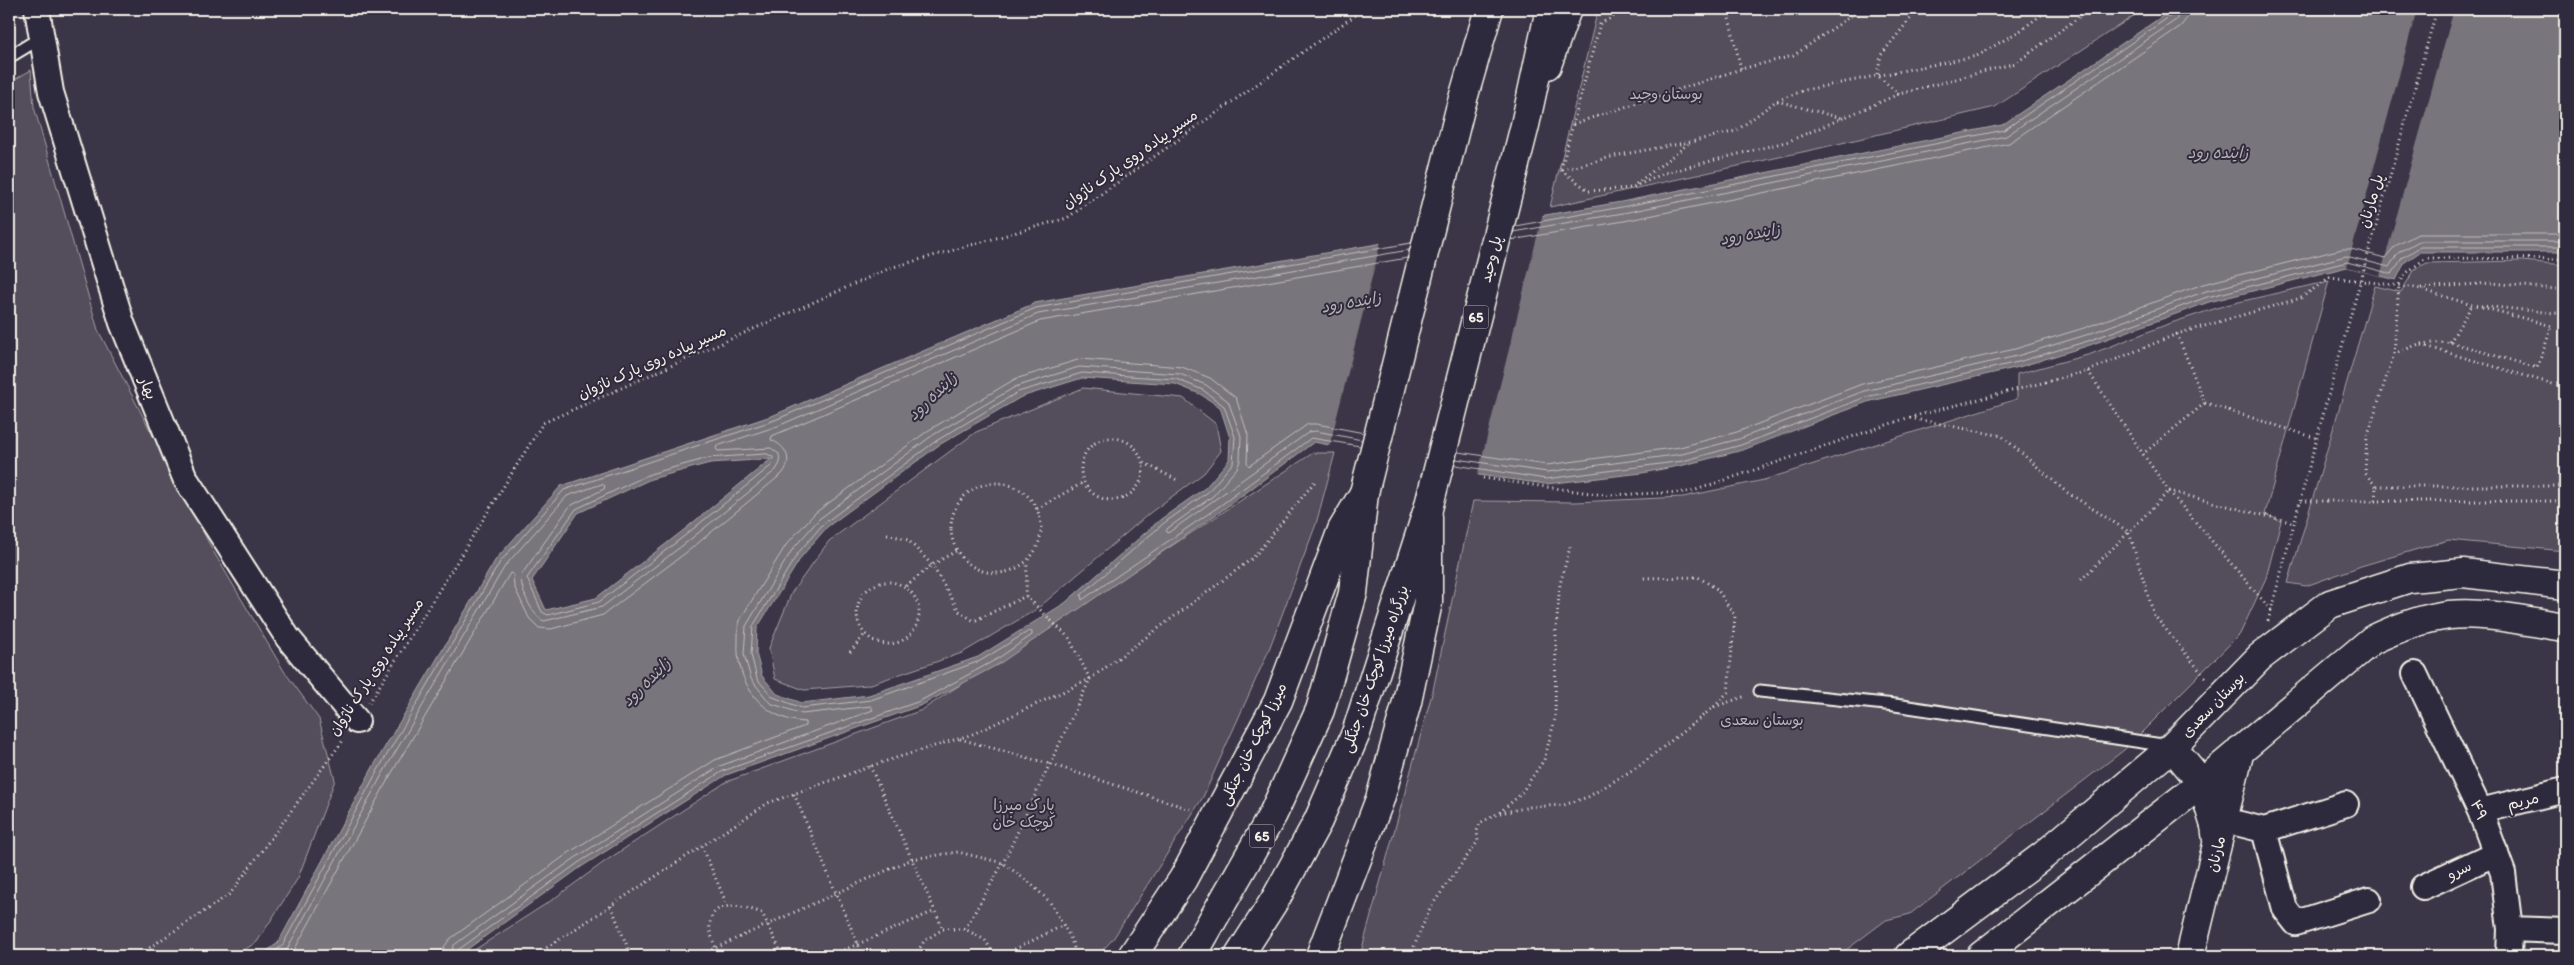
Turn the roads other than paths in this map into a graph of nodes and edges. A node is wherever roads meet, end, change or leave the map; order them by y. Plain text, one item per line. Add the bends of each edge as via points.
1 (37, 9) edge
2 (1477, 9) edge
3 (1489, 9) edge
4 (1550, 9) edge
5 (1567, 9) edge
6 (42, 37) junction
7 (9, 57) edge
8 (1460, 109) junction
9 (1524, 125) junction
10 (1364, 493) junction
11 (1428, 509) junction
12 (2565, 584) edge
13 (2565, 627) edge
14 (2415, 674) dead end
15 (1760, 691) road end
16 (357, 721) road end
17 (2172, 747) junction
18 (2240, 750) junction
19 (2202, 782) junction
20 (2565, 790) edge
21 (2346, 804) dead end
22 (2480, 811) junction
23 (2224, 820) junction
24 (2264, 830) junction
25 (2218, 849) junction
26 (2496, 853) junction
27 (2423, 887) dead end
28 (2369, 900) dead end
29 (2510, 929) junction
30 (2565, 931) edge
31 (1132, 956) edge
32 (1192, 956) edge
33 (1239, 956) edge
34 (1319, 956) edge
35 (1909, 956) edge
36 (1981, 956) edge
37 (2190, 956) edge
38 (2509, 956) edge

1 - 6 street, بهار
2 - 8 main road
3 - 8 main road, 65
4 - 9 main road, 65
5 - 9 main road
6 - 7 lane
6 - 16 street, بهار via 51,92 122,323 185,478 288,638
8 - 10 main road, 65
9 - 11 main road, پل وحید / 65
10 - 31 main road, میرزا کوچک خان جنگلی via 1342,530 1278,701 1183,879
10 - 32 main road, 65 via 1353,593 1320,710 1273,814
11 - 33 main road, بزرگراه میرزا کوچک خان جنگلی / 65 via 1356,733 1318,821 1276,898
11 - 34 main road via 1428,602 1407,702 1380,799
12 - 17 main road, بوستان سعدی via 2463,573 2410,578 2330,604 2260,657
13 - 18 main road via 2476,615 2449,615 2392,631 2372,640
14 - 22 street, ۴۹
15 - 17 lane via 1895,705
17 - 19 main road
17 - 35 main road, بوستان سعدی via 2044,855
18 - 19 main road
18 - 23 main road, مارنان
19 - 25 main road
19 - 36 main road
20 - 22 street, مریم
21 - 24 street
22 - 26 street, ۴۹
23 - 24 street
23 - 25 main road, مارنان
24 - 28 street via 2285,909 2296,923
25 - 37 main road, مارنان
26 - 27 street, سرو
26 - 29 street, ۴۹ via 2503,873
29 - 30 street
29 - 38 street, ۴۹

